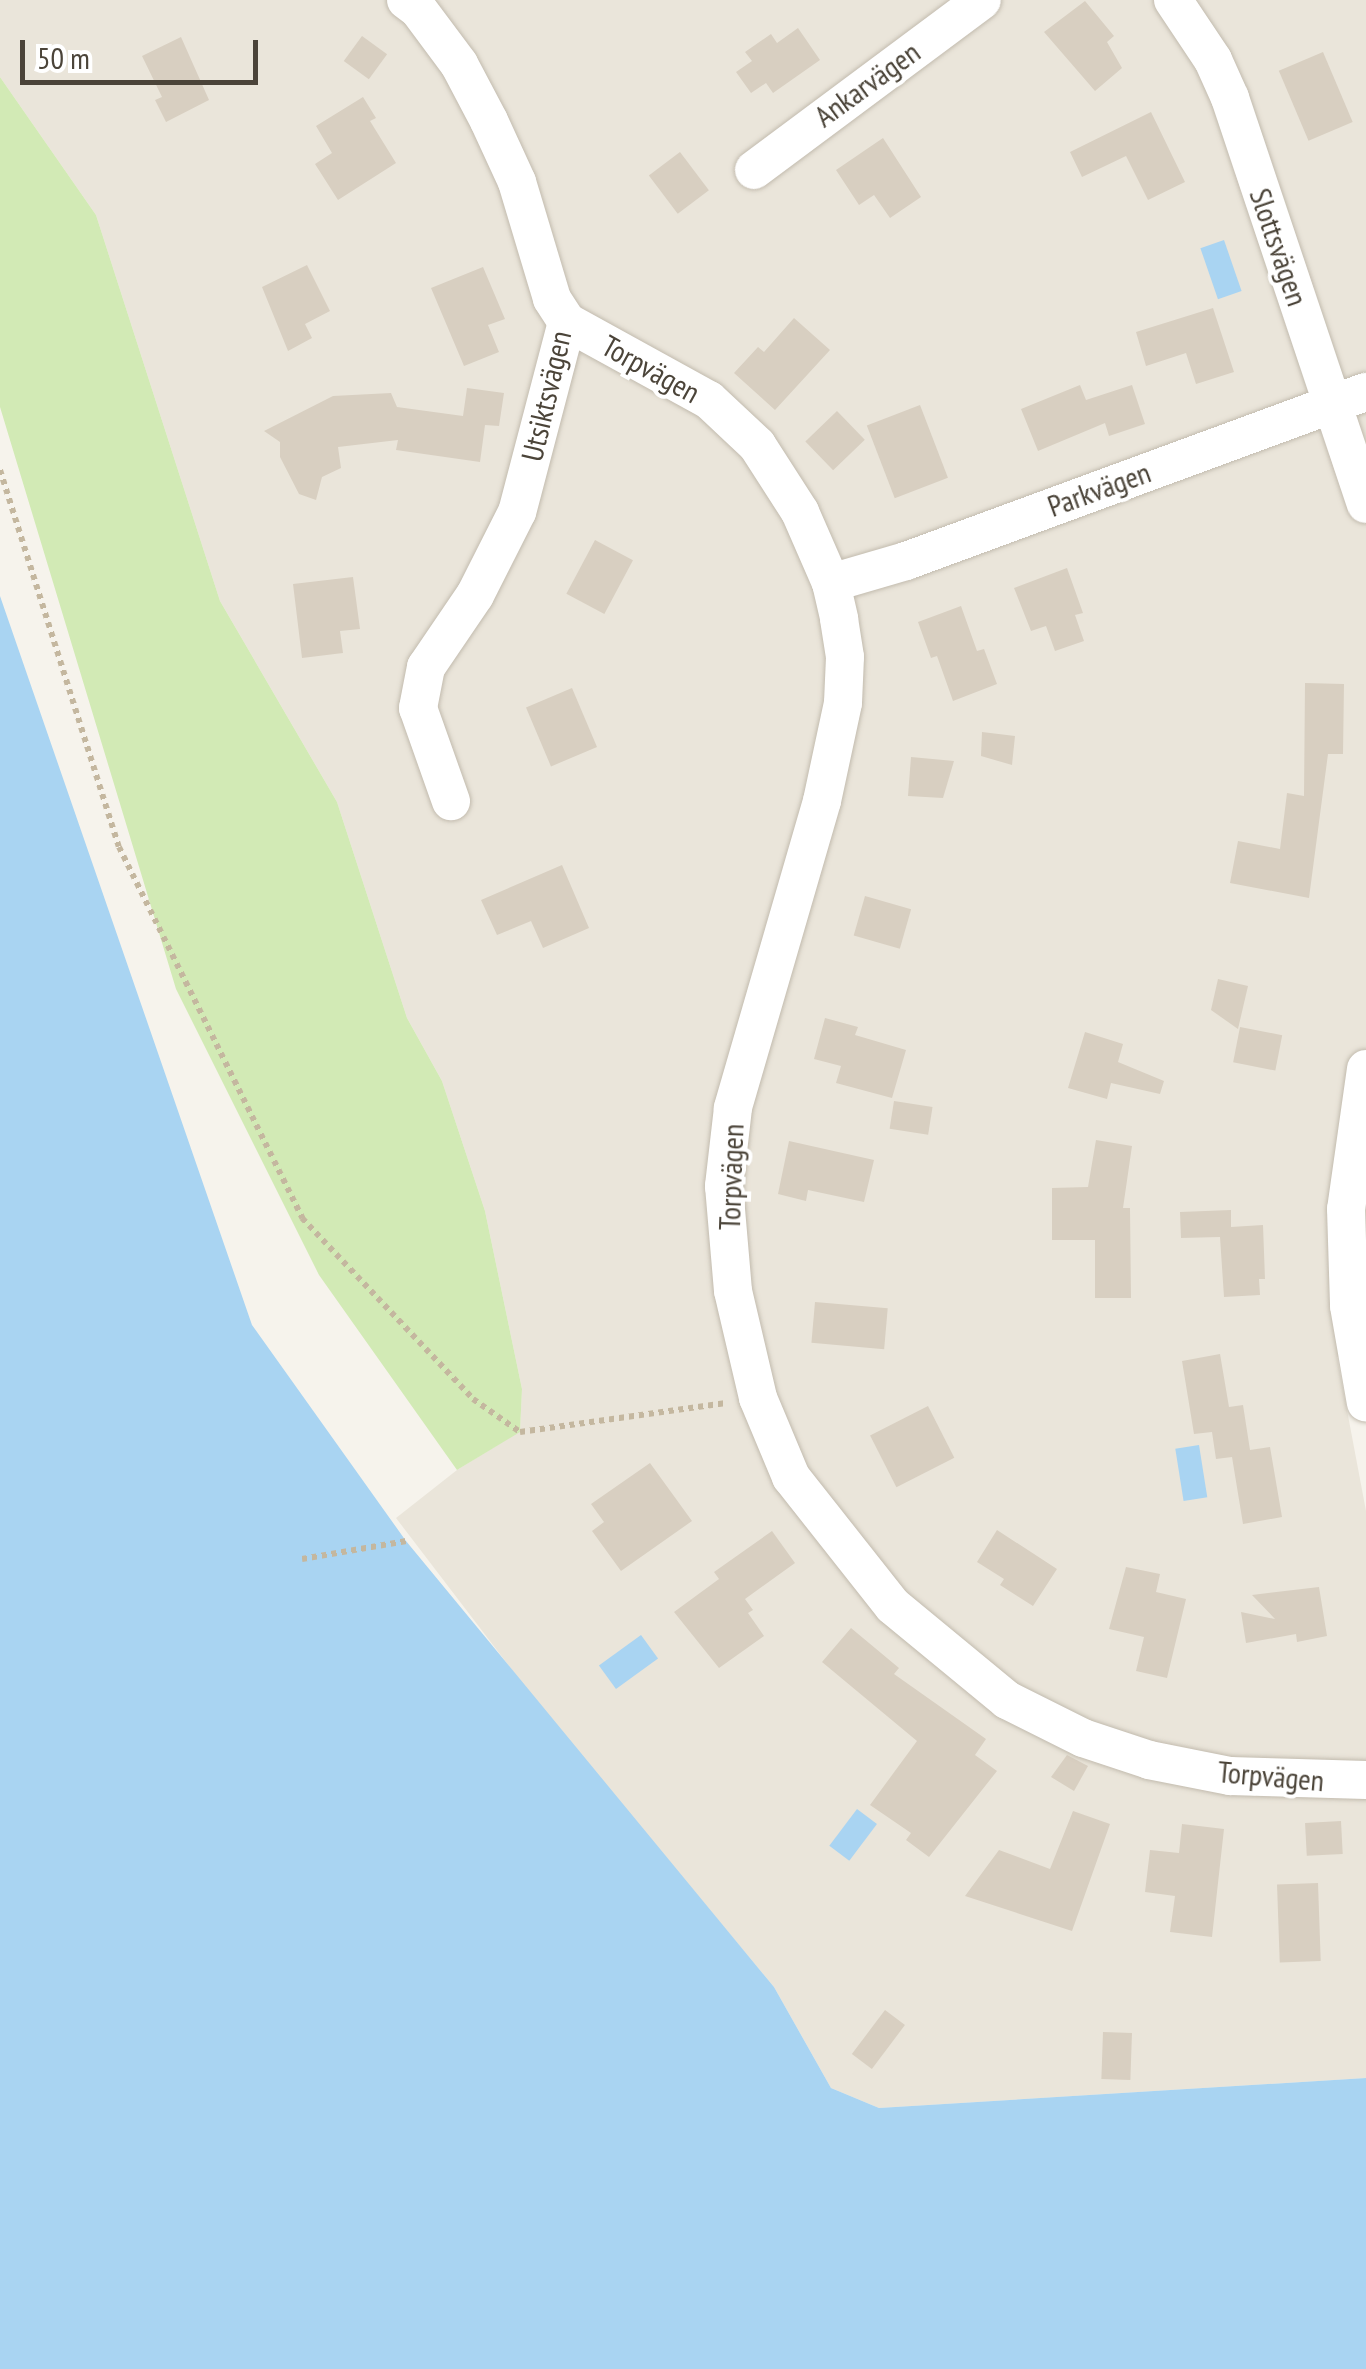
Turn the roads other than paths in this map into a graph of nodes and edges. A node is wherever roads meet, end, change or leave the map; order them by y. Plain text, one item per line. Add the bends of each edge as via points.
1 (406, 0) edge
2 (982, 0) edge
3 (1172, 0) edge
4 (754, 170) dead end
5 (567, 322) junction
6 (1350, 398) edge
7 (1366, 504) edge
8 (831, 582) junction
9 (451, 801) dead end
10 (1366, 1069) edge
11 (1366, 1403) edge
12 (1366, 1780) edge

1 - 5 street, Utsiktsvägen via 459,64 489,122 517,182 552,299
2 - 4 street, Ankarvägen
3 - 6 street, Slottsvägen via 1230,98
5 - 8 street, Torpvägen via 709,400 757,445 800,512
5 - 9 street, Utsiktsvägen via 518,512 475,595 426,667 418,708
6 - 7 street, Slottsvägen
6 - 8 street, Parkvägen via 906,561
8 - 12 street, Torpvägen via 845,657 843,703 822,801 734,1108 724,1186 733,1291 758,1398 791,1477 893,1606 1007,1700 1083,1738 1149,1760 1230,1776
10 - 11 street via 1346,1209 1350,1306

